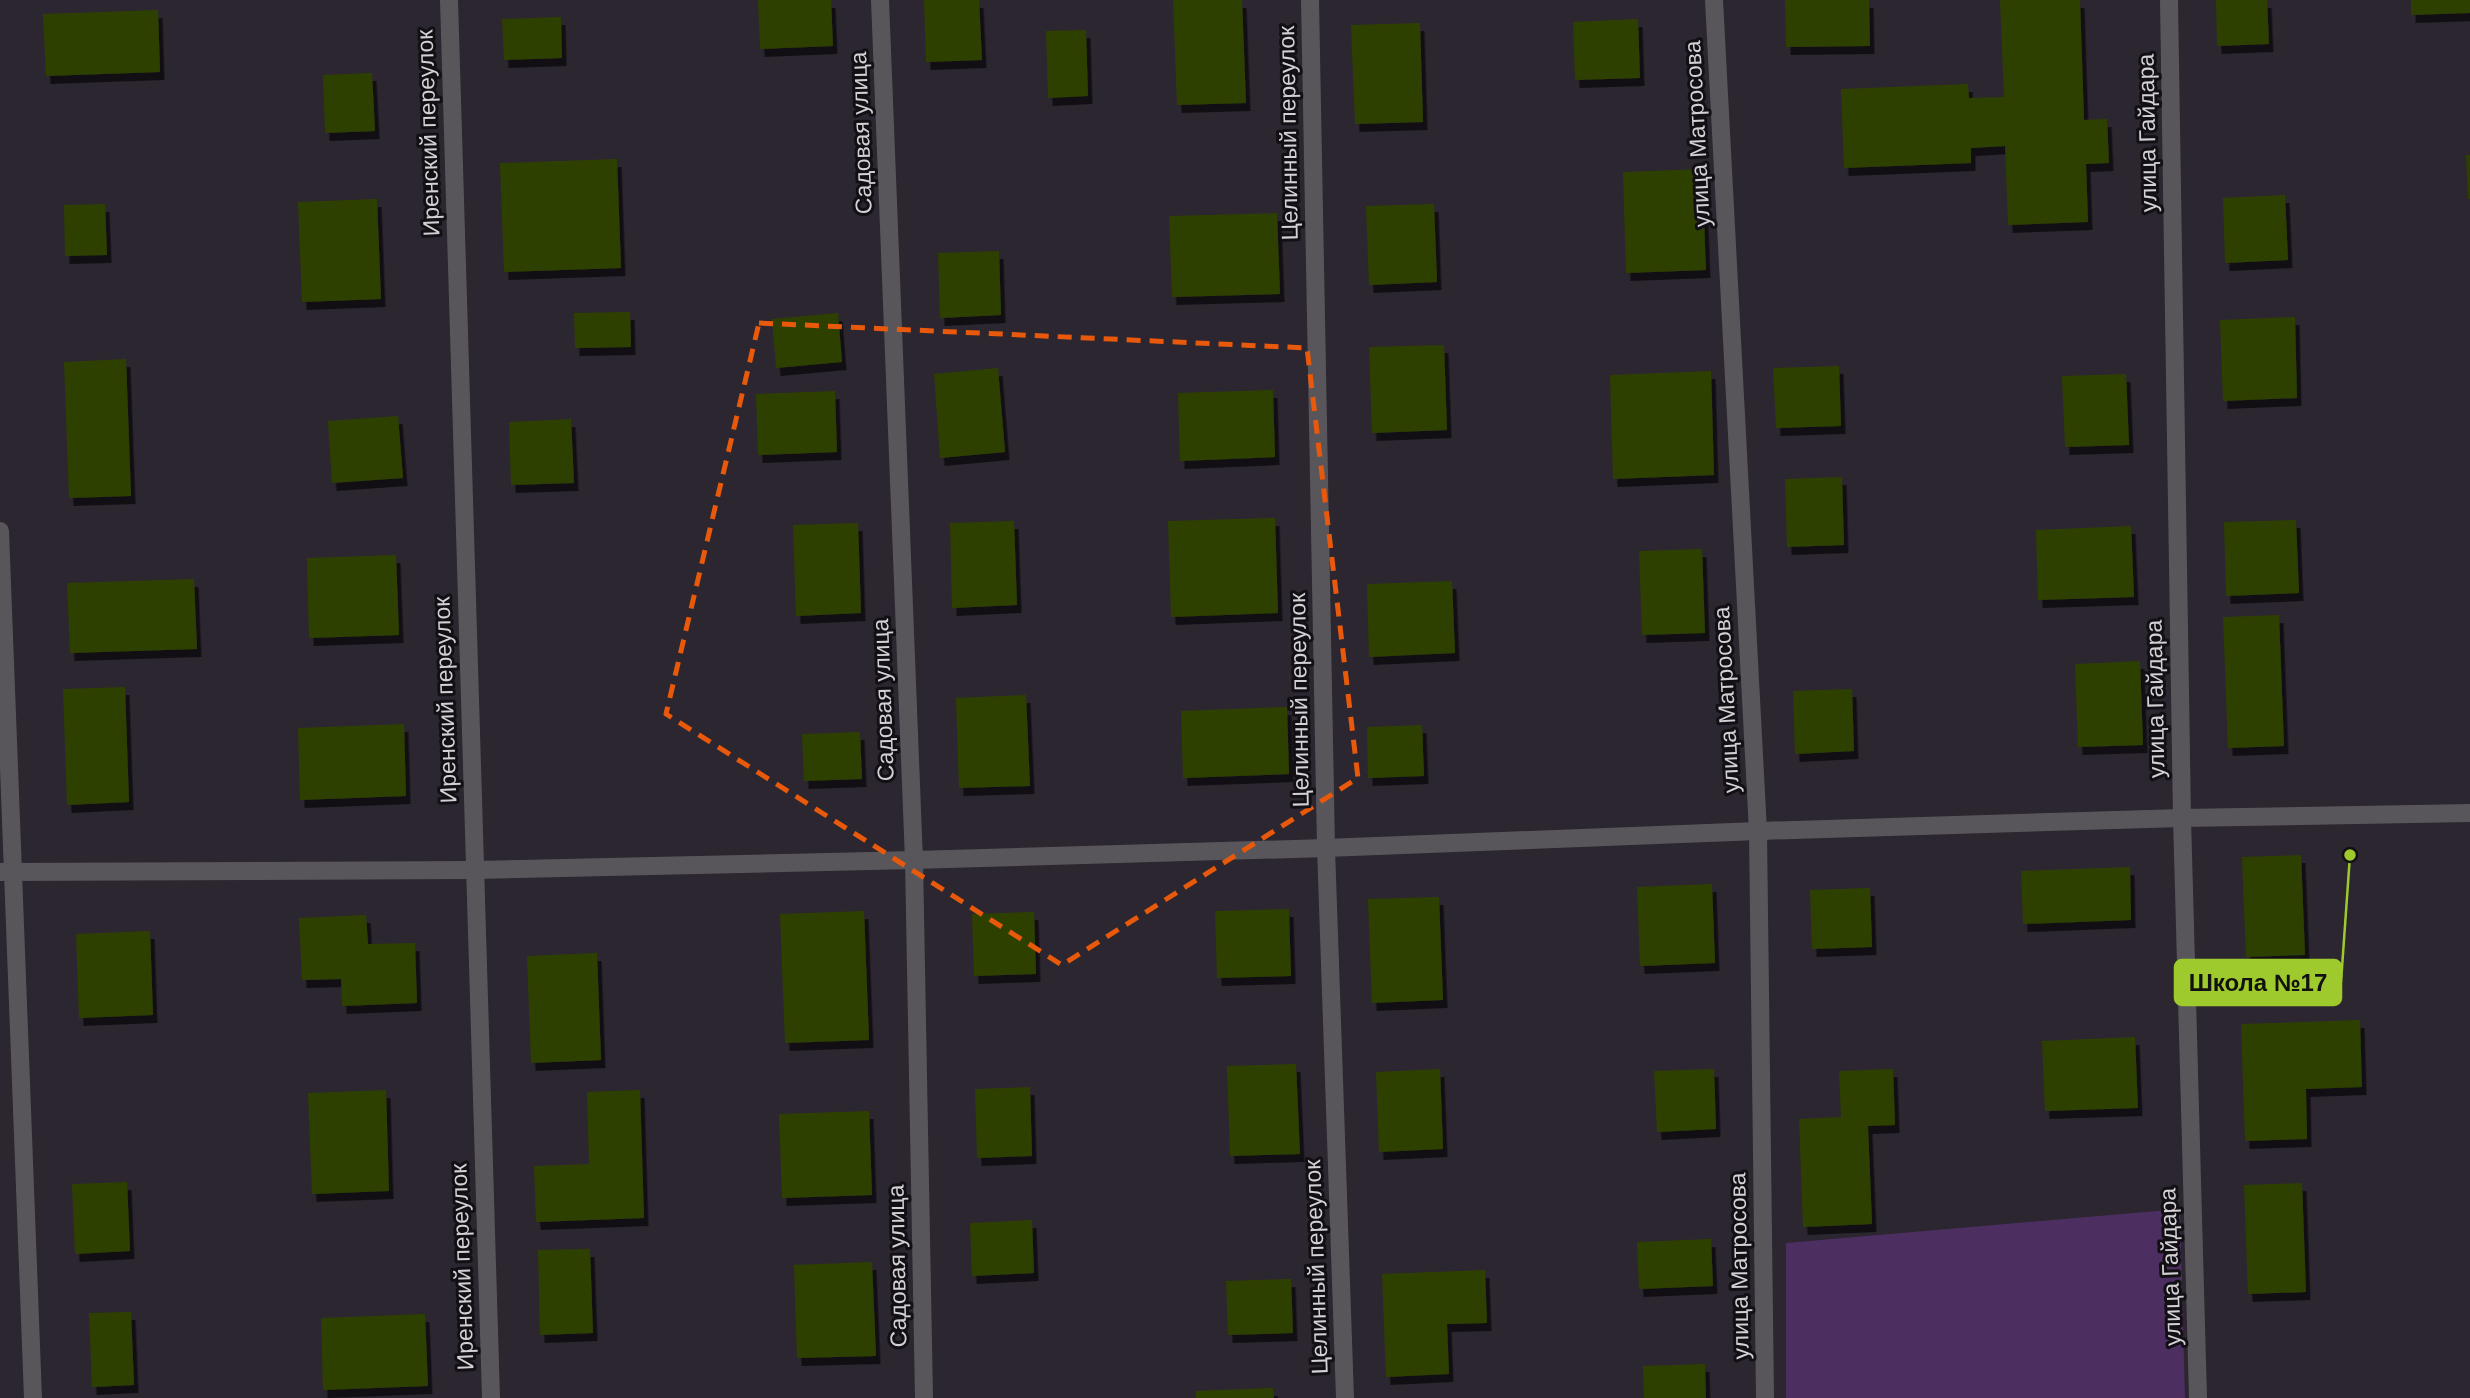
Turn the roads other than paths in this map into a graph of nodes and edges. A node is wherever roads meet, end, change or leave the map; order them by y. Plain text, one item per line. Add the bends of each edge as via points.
1 (449, 0) edge
2 (880, 0) edge
3 (1310, 0) edge
4 (1714, 0) edge
5 (2169, 0) edge
6 (0, 531) edge
7 (2470, 813) edge
8 (2182, 818) junction
9 (1758, 831) junction
10 (1326, 848) junction
11 (914, 860) junction
12 (474, 870) junction
13 (7, 872) edge
14 (33, 1398) edge
15 (491, 1398) edge
16 (924, 1398) edge
17 (1345, 1398) edge
18 (1765, 1398) edge
19 (2198, 1398) edge

1 - 12 street, Иренский переулок
2 - 11 street, Садовая улица
3 - 10 street, Целинный переулок
4 - 9 street, улица Матросова
5 - 8 street, улица Гайдара
6 - 13 street
7 - 8 street
8 - 9 street
8 - 19 street, улица Гайдара
9 - 10 street
9 - 18 street, улица Матросова
10 - 11 street
10 - 17 street, Целинный переулок
11 - 12 street
11 - 16 street, Садовая улица
12 - 13 street
12 - 15 street, Иренский переулок
13 - 14 street

